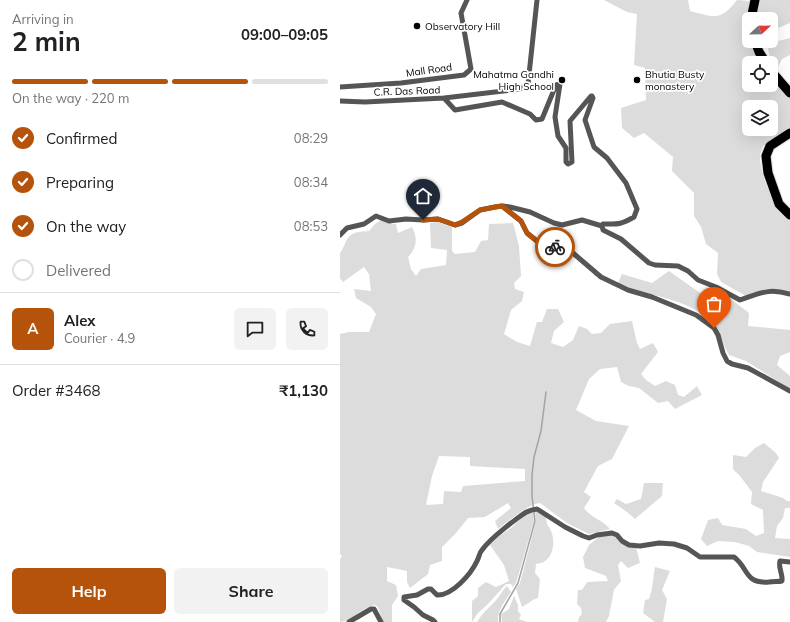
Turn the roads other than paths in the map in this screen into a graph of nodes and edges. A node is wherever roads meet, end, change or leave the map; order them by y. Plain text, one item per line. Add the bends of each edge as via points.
1 (467, 0) edge
2 (537, 0) edge
3 (755, 0) edge
4 (752, 12) edge
5 (778, 79) edge
6 (340, 87) edge
7 (790, 92) edge
8 (444, 98) junction
9 (340, 101) edge
10 (790, 133) edge
11 (502, 206) junction
12 (790, 214) edge
13 (602, 226) junction
14 (340, 235) edge
15 (790, 294) edge
16 (790, 391) edge
17 (790, 562) edge
18 (350, 622) edge
19 (381, 622) edge
20 (435, 622) edge

1 - 6 street, Mall Road via 461,13 471,69 464,75
2 - 8 street via 528,84 520,89
3 - 4 highway
5 - 7 highway
8 - 9 street, C.R. Das Road
8 - 13 street, C.R. Das Road via 455,110 502,102 530,114 536,120 542,119 556,85 560,84 555,117 558,136 566,148 568,164 572,162 570,121 592,96 585,120 594,146 626,183 637,209 634,217 622,224
10 - 12 highway via 770,146 766,156 768,173 779,204
11 - 13 street via 530,212 562,225 582,220
11 - 14 street via 480,210 455,225 438,219 389,221 376,216 364,224 347,228
11 - 16 street via 521,221 527,233 543,246 573,253 600,277 696,315 714,328 727,361 748,368
13 - 15 street via 603,230 621,240 649,263 678,266 698,280 722,289 740,300 776,290
17 - 20 street via 780,561 782,581 757,582 751,579 734,557 700,557 687,548 674,544 629,545 612,533 589,538 565,527 537,509 529,510 497,533 481,551 478,561 464,580 447,593 437,595 428,589 417,595 404,597 406,603
18 - 19 street via 374,609

